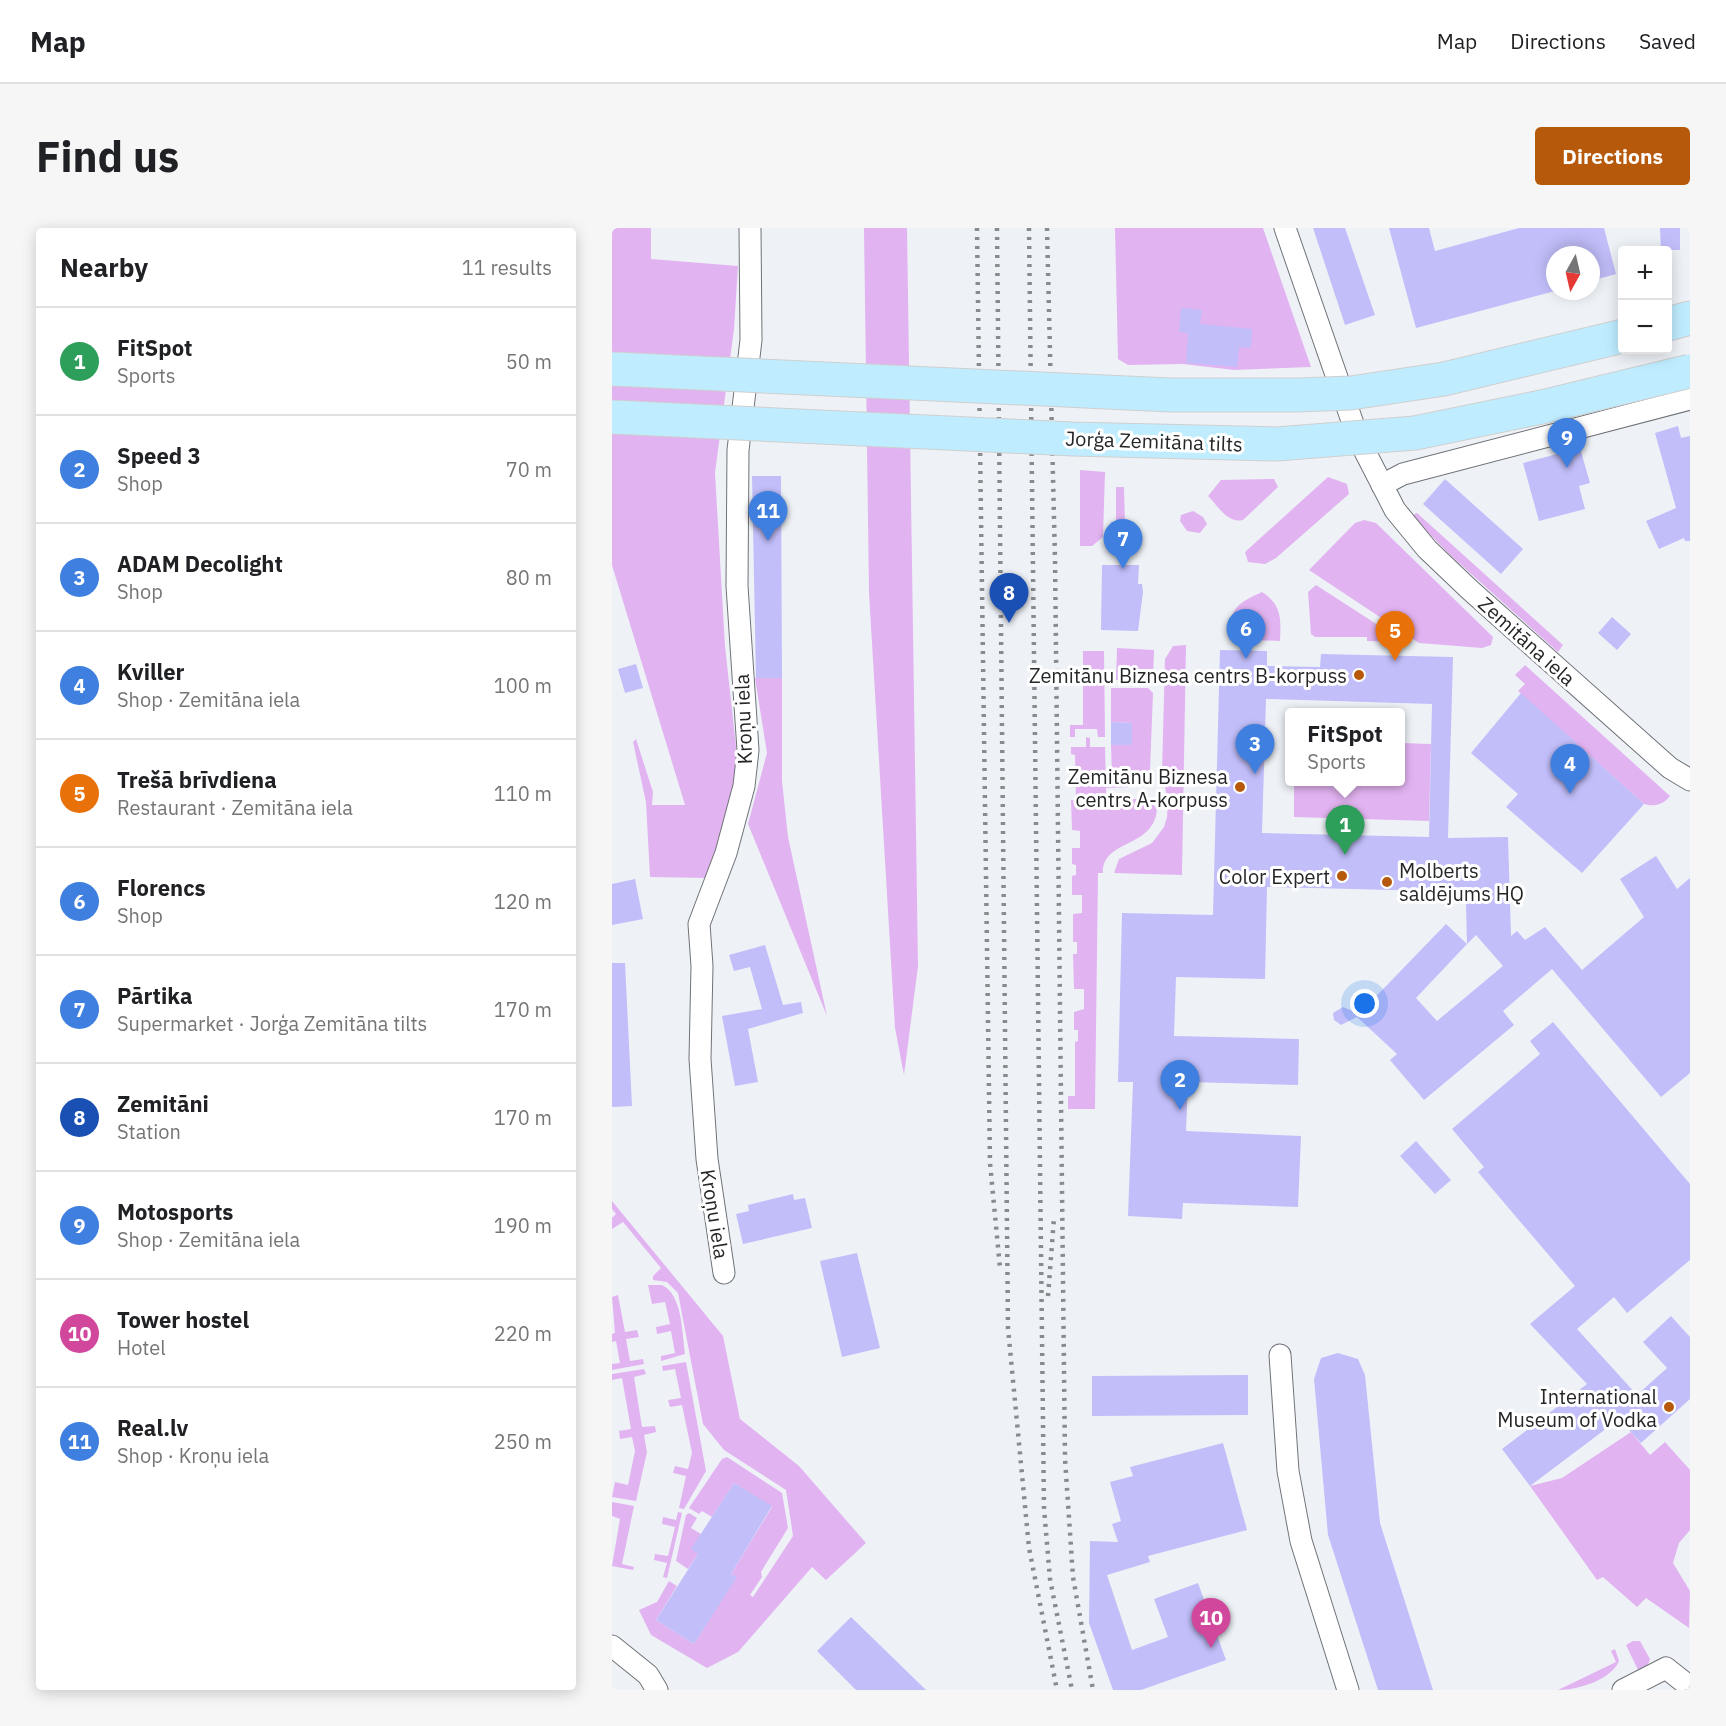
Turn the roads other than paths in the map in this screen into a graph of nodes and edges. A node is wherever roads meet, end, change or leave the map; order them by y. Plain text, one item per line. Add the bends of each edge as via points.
1 (750, 228) edge
2 (1285, 228) edge
3 (1690, 318) edge
4 (1672, 323) edge
5 (1618, 337) edge
6 (612, 369) edge
7 (1690, 371) edge
8 (1690, 399) edge
9 (612, 417) edge
10 (1382, 484) junction
11 (1690, 780) edge
12 (724, 1273) dead end
13 (1280, 1355) dead end
14 (612, 1646) edge
15 (1690, 1687) edge
16 (1633, 1688) edge
17 (657, 1690) edge
18 (1348, 1690) edge

1 - 12 street, Kroņu iela via 751,340 738,450 737,586 748,750 744,786 726,853 699,924 700,1059 707,1159
2 - 10 street, Zemitāna iela via 1358,438
3 - 4 main road
5 - 6 main road, bridge via 1444,379 1351,393 1298,395 1170,395
7 - 9 main road, Jorģa Zemitāna tilts, bridge via 1415,433 1277,444 1073,439
8 - 10 street via 1412,472
10 - 11 street, Zemitāna iela via 1408,528 1461,582 1670,768
13 - 18 street via 1288,1471 1301,1541
14 - 17 street via 648,1675
15 - 16 street via 1666,1668

